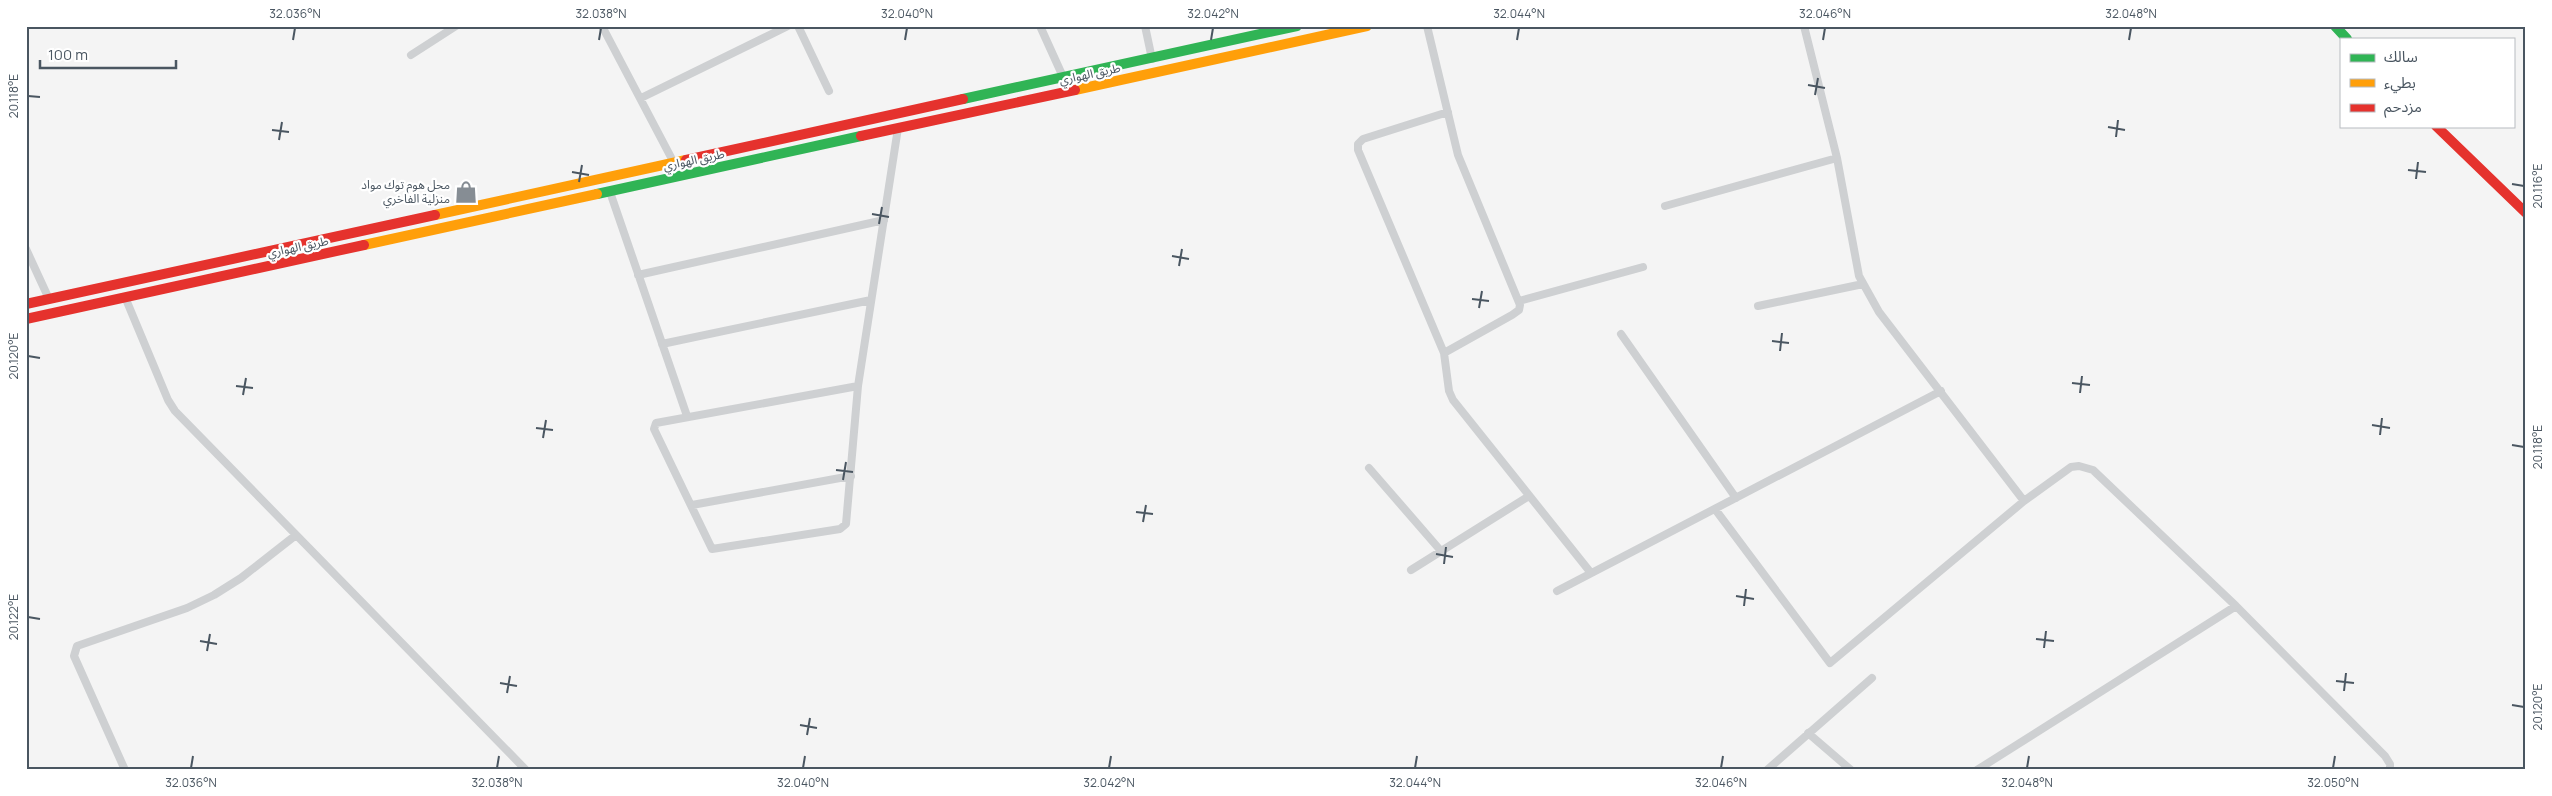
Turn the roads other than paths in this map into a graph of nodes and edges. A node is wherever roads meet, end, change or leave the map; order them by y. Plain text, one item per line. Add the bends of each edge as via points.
1 (456, 26) edge
2 (602, 26) edge
3 (788, 26) edge
4 (798, 26) edge
5 (1040, 26) edge
6 (1145, 26) edge
7 (1297, 26) edge
8 (1367, 26) edge
9 (1427, 26) edge
10 (1804, 26) edge
11 (2336, 26) edge
12 (2346, 38) edge
13 (411, 55) dead end
14 (1152, 59) junction
15 (1064, 78) junction
16 (829, 91) dead end
17 (642, 98) junction
18 (1448, 112) junction
19 (898, 128) junction
20 (2438, 128) edge
21 (1837, 158) junction
22 (674, 163) junction
23 (610, 192) junction
24 (474, 205) junction
25 (1665, 206) dead end
26 (2526, 213) edge
27 (478, 220) junction
28 (884, 220) junction
29 (26, 249) edge
30 (1642, 267) dead end
31 (638, 275) junction
32 (1863, 284) junction
33 (126, 297) junction
34 (50, 299) junction
35 (871, 300) junction
36 (1519, 301) junction
37 (26, 304) edge
38 (1758, 306) dead end
39 (26, 319) edge
40 (1621, 334) dead end
41 (662, 344) junction
42 (1444, 353) junction
43 (858, 386) junction
44 (1941, 392) junction
45 (687, 416) junction
46 (1369, 468) dead end
47 (851, 476) junction
48 (1529, 496) junction
49 (1736, 498) junction
50 (2024, 501) junction
51 (692, 505) junction
52 (1715, 509) junction
53 (296, 535) junction
54 (1441, 551) junction
55 (1411, 570) dead end
56 (1590, 573) junction
57 (1557, 591) dead end
58 (2236, 606) junction
59 (1872, 678) dead end
60 (1808, 733) junction
61 (125, 770) edge
62 (526, 770) edge
63 (1767, 770) edge
64 (1851, 770) edge
65 (1977, 770) edge
66 (2390, 770) edge

1 - 13 street
2 - 17 street
3 - 17 street
4 - 16 street
5 - 15 street
6 - 14 street
7 - 14 main road, طريق الهواري
8 - 19 main road, طريق الهواري
9 - 18 street
10 - 21 street
11 - 12 main road
14 - 15 main road, طريق الهواري
15 - 22 main road, طريق الهواري
17 - 22 street
18 - 36 street via 1458,156
18 - 42 street via 1363,139 1358,144
19 - 23 main road, طريق الهواري
19 - 28 street
20 - 26 main road
21 - 25 street
21 - 32 street
22 - 24 main road, طريق الهواري
23 - 27 main road, طريق الهواري
23 - 31 street
24 - 27 main road
24 - 34 main road, طريق الهواري
27 - 33 main road, طريق الهواري
28 - 31 street
28 - 35 street
29 - 34 street
30 - 36 street
31 - 41 street
32 - 38 street
32 - 44 street via 1879,312
33 - 39 main road, طريق الهواري
33 - 53 street via 175,411
34 - 37 main road, طريق الهواري
35 - 41 street
35 - 43 street
36 - 42 street via 1519,310 1512,316
40 - 49 street
41 - 45 street
42 - 48 street via 1452,400
43 - 45 street
43 - 47 street
44 - 49 street
44 - 50 street
45 - 51 street via 659,421 654,425
46 - 54 street
47 - 51 street
47 - 51 street via 848,520 840,529 714,550
48 - 54 street
48 - 56 street
49 - 52 street
50 - 52 street via 1830,664
50 - 58 street via 2071,466 2093,470
52 - 56 street
53 - 61 street via 242,578 214,595 187,608 77,646 74,656
53 - 62 street
54 - 55 street
56 - 57 street
58 - 65 street
58 - 66 street via 2385,756
59 - 60 street
60 - 63 street
60 - 64 street

